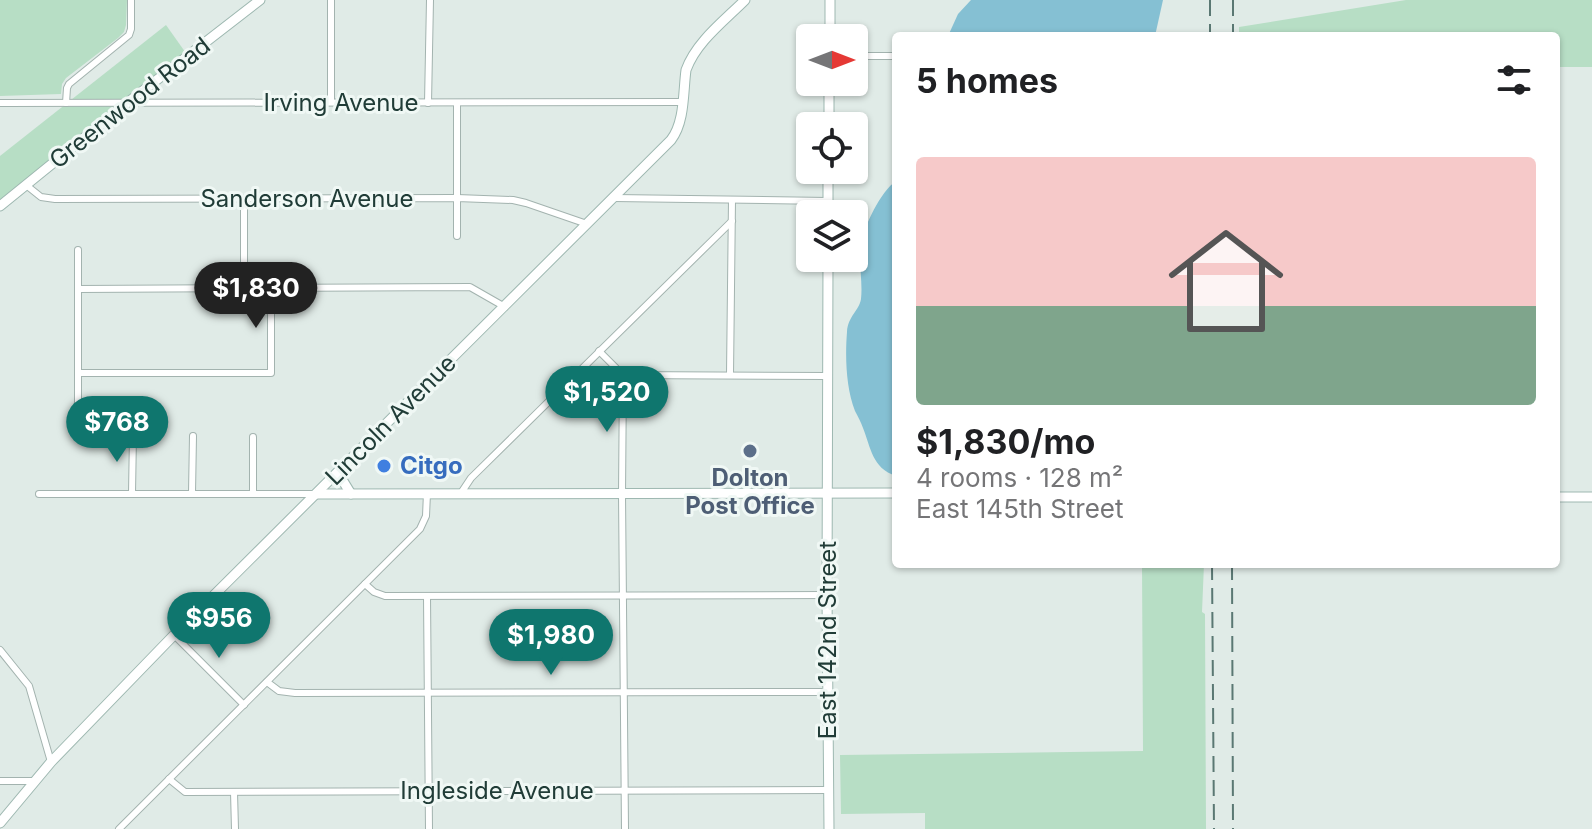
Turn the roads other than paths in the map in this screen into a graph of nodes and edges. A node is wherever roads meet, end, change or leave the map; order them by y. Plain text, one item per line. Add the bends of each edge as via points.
1 (131, 0) edge
2 (260, 0) edge
3 (331, 0) edge
4 (430, 0) edge
5 (745, 0) edge
6 (830, 0) edge
7 (830, 24) edge
8 (868, 56) edge
9 (892, 56) edge
10 (331, 102) junction
11 (682, 102) junction
12 (0, 103) edge
13 (66, 103) junction
14 (127, 103) junction
15 (428, 103) junction
16 (457, 103) junction
17 (26, 185) junction
18 (457, 198) junction
19 (614, 198) junction
20 (244, 199) junction
21 (732, 200) junction
22 (796, 201) edge
23 (0, 206) edge
24 (732, 221) junction
25 (587, 224) junction
26 (457, 236) dead end
27 (78, 250) dead end
28 (828, 272) edge
29 (244, 287) junction
30 (271, 287) junction
31 (78, 289) junction
32 (505, 307) junction
33 (599, 351) junction
34 (78, 373) junction
35 (623, 375) junction
36 (730, 375) junction
37 (827, 376) junction
38 (78, 410) dead end
39 (133, 435) dead end
40 (193, 436) dead end
41 (253, 437) dead end
42 (340, 470) junction
43 (253, 492) junction
44 (827, 492) junction
45 (132, 493) junction
46 (192, 493) junction
47 (427, 493) junction
48 (461, 493) junction
49 (892, 493) edge
50 (39, 494) dead end
51 (317, 494) junction
52 (351, 494) junction
53 (622, 494) junction
54 (1560, 497) edge
55 (1592, 497) edge
56 (365, 584) junction
57 (623, 595) junction
58 (827, 595) junction
59 (427, 596) junction
60 (174, 635) junction
61 (0, 650) edge
62 (267, 682) junction
63 (624, 692) junction
64 (828, 692) junction
65 (428, 693) junction
66 (244, 705) junction
67 (51, 762) junction
68 (169, 779) junction
69 (0, 781) edge
70 (35, 781) junction
71 (625, 790) junction
72 (829, 790) junction
73 (429, 791) junction
74 (234, 792) junction
75 (0, 823) edge
76 (119, 829) edge
77 (235, 829) edge
78 (429, 829) edge
79 (625, 829) edge
80 (829, 829) edge

1 - 13 street via 129,35 69,84
2 - 14 street, Greenwood Road
3 - 10 street
4 - 15 street
5 - 11 street, Lincoln Avenue via 693,54
6 - 7 street
8 - 9 street
10 - 14 street, Irving Avenue
10 - 15 street, Irving Avenue
11 - 16 street, Irving Avenue
11 - 19 street, Lincoln Avenue via 675,135
12 - 13 street, Irving Avenue
13 - 14 street, Irving Avenue
14 - 17 street, Greenwood Road
15 - 16 street, Irving Avenue
16 - 18 street
17 - 20 street, Sanderson Avenue via 41,197 55,199
17 - 23 street, Greenwood Road
18 - 20 street, Sanderson Avenue
18 - 25 street, Sanderson Avenue via 513,200
18 - 26 street
19 - 21 street
19 - 25 street, Lincoln Avenue
20 - 29 street
21 - 22 street
21 - 24 street
24 - 33 street
24 - 36 street
25 - 32 street, Lincoln Avenue
27 - 31 street
28 - 37 street, East 142nd Street
29 - 30 street
29 - 31 street
30 - 32 street via 470,287
30 - 34 street via 271,373
31 - 34 street
32 - 42 street, Lincoln Avenue
33 - 35 street
33 - 48 street
34 - 38 street
35 - 36 street
35 - 53 street
36 - 37 street
37 - 44 street, East 142nd Street
39 - 45 street
40 - 46 street
41 - 43 street
42 - 51 street, Lincoln Avenue
42 - 52 street
43 - 46 street
43 - 51 street
44 - 49 street
44 - 53 street
44 - 58 street, East 142nd Street
45 - 46 street
45 - 50 street
47 - 48 street
47 - 52 street
47 - 56 street via 420,529
48 - 53 street
51 - 52 street
51 - 60 street, Lincoln Avenue
53 - 57 street
54 - 55 street
56 - 59 street via 379,594
56 - 62 street
57 - 58 street
57 - 59 street
57 - 63 street
58 - 64 street, East 142nd Street
59 - 65 street
60 - 66 street
60 - 67 street, Lincoln Avenue
61 - 67 street via 29,686
62 - 65 street via 286,693
62 - 66 street
63 - 64 street
63 - 65 street
63 - 71 street
64 - 72 street, East 142nd Street
65 - 73 street
66 - 68 street
67 - 70 street, Lincoln Avenue
68 - 74 street, Ingleside Avenue via 185,792
68 - 76 street
69 - 70 street
70 - 75 street, Lincoln Avenue
71 - 72 street, Ingleside Avenue
71 - 73 street, Ingleside Avenue
71 - 79 street
72 - 80 street, East 142nd Street
73 - 74 street, Ingleside Avenue
73 - 78 street
74 - 77 street

